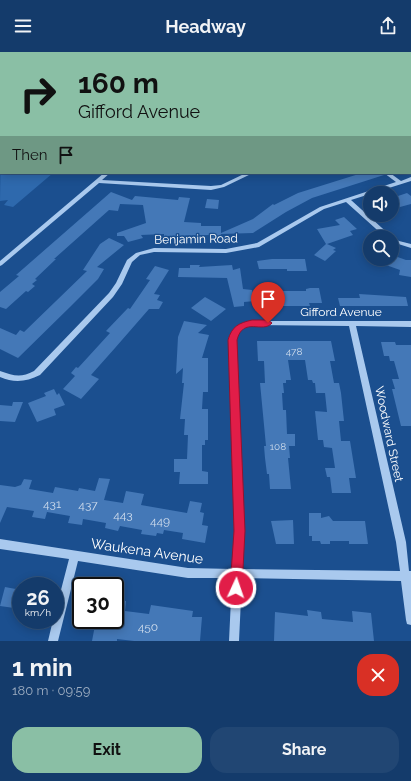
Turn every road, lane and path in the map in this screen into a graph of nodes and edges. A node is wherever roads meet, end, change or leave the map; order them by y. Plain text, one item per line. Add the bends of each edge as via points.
1 (317, 52) edge
2 (321, 52) edge
3 (106, 174) edge
4 (248, 174) edge
5 (388, 174) edge
6 (411, 178) edge
7 (98, 181) junction
8 (399, 182) junction
9 (347, 200) junction
10 (381, 230) edge
11 (399, 243) edge
12 (411, 246) edge
13 (0, 264) edge
14 (352, 324) junction
15 (411, 324) edge
16 (0, 374) edge
17 (0, 544) edge
18 (74, 556) junction
19 (237, 574) junction
20 (408, 576) edge
21 (411, 620) edge
22 (53, 641) edge
23 (234, 641) edge

1 - 2 path
3 - 7 street
4 - 7 street via 222,186 211,188
5 - 8 street
6 - 8 street, Benjamin Road
7 - 13 street
8 - 9 street, Benjamin Road
9 - 10 street
9 - 16 street, Benjamin Road via 312,213 269,241 244,249 216,252 154,250 138,254 129,261 111,295 37,373 17,380
11 - 12 street
14 - 15 street, Gifford Avenue
14 - 19 street, Gifford Avenue via 252,323 241,326 235,332 232,340 240,531
14 - 20 street, Woodward Street
17 - 18 street, Waukena Avenue
18 - 19 street, Waukena Avenue via 188,573
18 - 22 street
19 - 20 street, Waukena Avenue
19 - 23 street
20 - 21 street, Woodward Street

